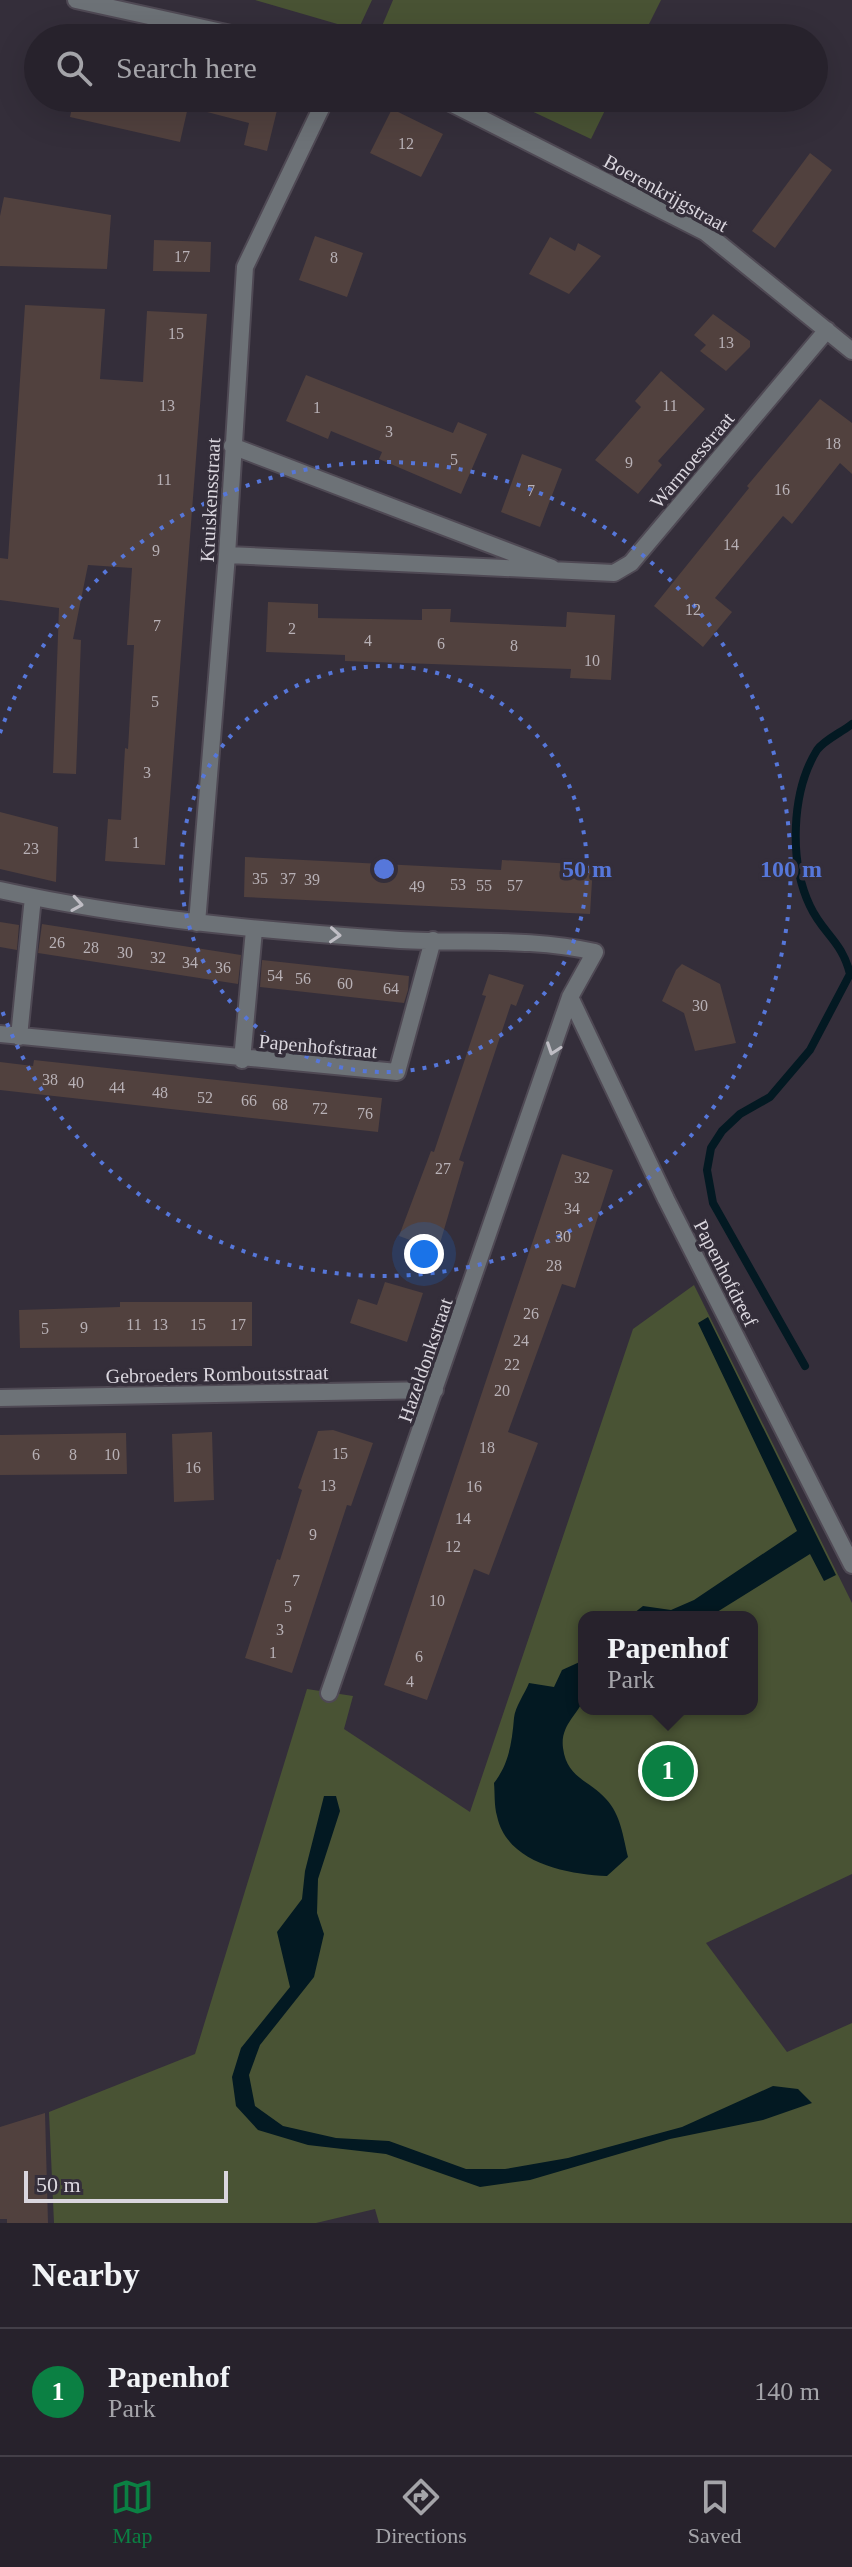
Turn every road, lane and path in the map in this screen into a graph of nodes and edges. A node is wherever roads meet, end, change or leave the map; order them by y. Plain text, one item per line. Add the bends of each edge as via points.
1 (76, 0) edge
2 (185, 24) edge
3 (319, 112) edge
4 (469, 112) edge
5 (827, 330) junction
6 (852, 351) edge
7 (232, 446) junction
8 (227, 555) junction
9 (565, 573) junction
10 (0, 890) edge
11 (33, 897) junction
12 (197, 923) junction
13 (254, 930) junction
14 (433, 940) junction
15 (570, 997) junction
16 (0, 1034) edge
17 (19, 1037) junction
18 (242, 1060) junction
19 (435, 1390) junction
20 (0, 1398) edge
21 (852, 1565) edge
22 (329, 1693) dead end

1 - 2 street
3 - 7 street, Kruiskensstraat via 245,267
4 - 5 street, Boerenkrijgstraat via 705,232
5 - 6 street, Boerenkrijgstraat
5 - 9 street, Warmoesstraat via 631,563 614,573
7 - 8 street, Kruiskensstraat
7 - 9 street, Warmoesstraat
8 - 9 street, Warmoesstraat
8 - 12 street, Kruiskensstraat
10 - 11 street
11 -> 12 street
11 - 17 street
12 - 13 street
13 -> 14 street
13 - 18 street, Papenhofstraat
14 - 15 street, Hazeldonkstraat via 555,943 595,952
14 - 18 street, Papenhofstraat via 397,1072
15 -> 19 street, Hazeldonkstraat
15 - 21 street, Papenhofdreef
16 - 17 street, Papenhofstraat
17 - 18 street, Papenhofstraat
19 - 20 street, Gebroeders Romboutsstraat
19 - 22 street, Hazeldonkstraat

